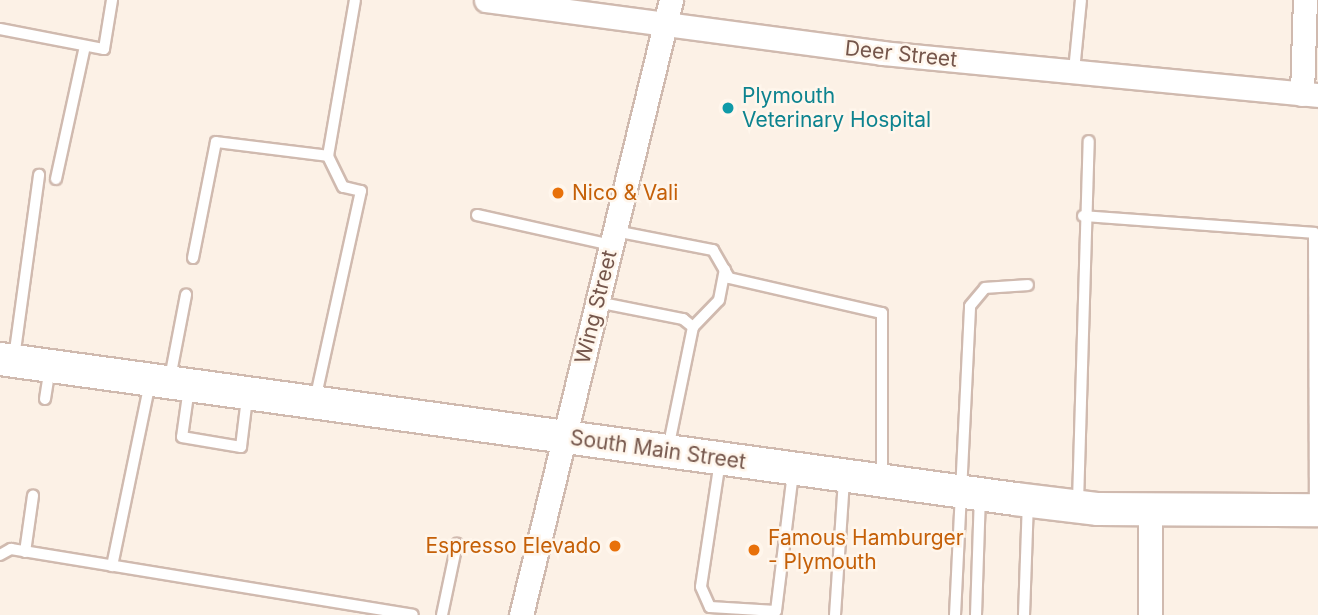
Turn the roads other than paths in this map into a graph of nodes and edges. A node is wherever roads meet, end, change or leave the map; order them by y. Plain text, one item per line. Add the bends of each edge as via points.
1 (112, 0) edge
2 (355, 0) edge
3 (486, 0) edge
4 (671, 0) edge
5 (1081, 0) edge
6 (1305, 0) edge
7 (665, 24) junction
8 (0, 29) edge
9 (85, 46) junction
10 (1074, 71) junction
11 (1310, 95) edge
12 (1090, 141) dead end
13 (328, 156) junction
14 (39, 175) dead end
15 (56, 179) dead end
16 (477, 215) dead end
17 (1083, 216) junction
18 (613, 238) junction
19 (193, 258) dead end
20 (725, 270) junction
21 (1028, 285) dead end
22 (186, 295) dead end
23 (597, 302) junction
24 (693, 327) junction
25 (7, 360) edge
26 (50, 366) junction
27 (170, 382) junction
28 (248, 393) junction
29 (45, 399) dead end
30 (315, 402) junction
31 (565, 437) junction
32 (668, 451) junction
33 (721, 458) junction
34 (793, 469) junction
35 (845, 476) junction
36 (882, 481) junction
37 (971, 493) junction
38 (33, 496) dead end
39 (1028, 501) junction
40 (1079, 506) junction
41 (1150, 510) junction
42 (1316, 510) edge
43 (457, 544) dead end
44 (25, 552) junction
45 (0, 555) edge
46 (112, 566) junction
47 (413, 615) edge
48 (442, 615) edge
49 (522, 615) edge
50 (835, 615) edge
51 (955, 615) edge
52 (976, 615) edge
53 (1024, 615) edge
54 (1150, 615) edge

1 - 9 lane via 104,49
2 - 13 lane
3 - 7 street, Deer Street
4 - 7 street, Wing Street
5 - 10 lane
6 - 11 street
7 - 10 street, Deer Street
7 - 18 street, Wing Street
8 - 9 lane
9 - 15 lane
10 - 11 street, Deer Street
12 - 17 lane
13 - 19 lane via 216,142
13 - 30 lane via 343,187 360,191
14 - 25 lane
16 - 18 lane
17 - 40 lane
17 - 42 lane via 1314,233
18 - 20 lane via 713,250
18 - 23 street, Wing Street
20 - 24 lane via 719,300
20 - 36 lane via 729,278 882,313
21 - 37 lane via 985,288 970,306
22 - 27 lane
23 - 24 lane via 684,319
23 - 31 street, Wing Street
24 - 32 lane
25 - 26 main road, South Main Street
26 - 27 main road, South Main Street
26 - 29 lane
27 - 28 main road, South Main Street
27 - 28 lane via 182,437 241,447
27 - 46 lane
28 - 30 main road, South Main Street
30 - 31 main road, South Main Street
31 - 32 main road, South Main Street
31 - 49 street, Wing Street
32 - 33 main road, South Main Street
33 - 34 main road, South Main Street
33 - 34 lane via 701,587 710,607 776,611
34 - 35 main road, South Main Street
35 - 36 main road, South Main Street
35 - 50 lane
36 - 37 main road, South Main Street
37 - 39 main road, South Main Street
37 - 51 lane
37 - 52 lane
38 - 44 lane
39 - 40 main road, South Main Street
39 - 53 lane
40 - 41 main road, South Main Street
41 - 42 main road, South Main Street
41 - 54 street
43 - 48 lane
44 - 45 lane
44 - 46 lane
46 - 47 lane

